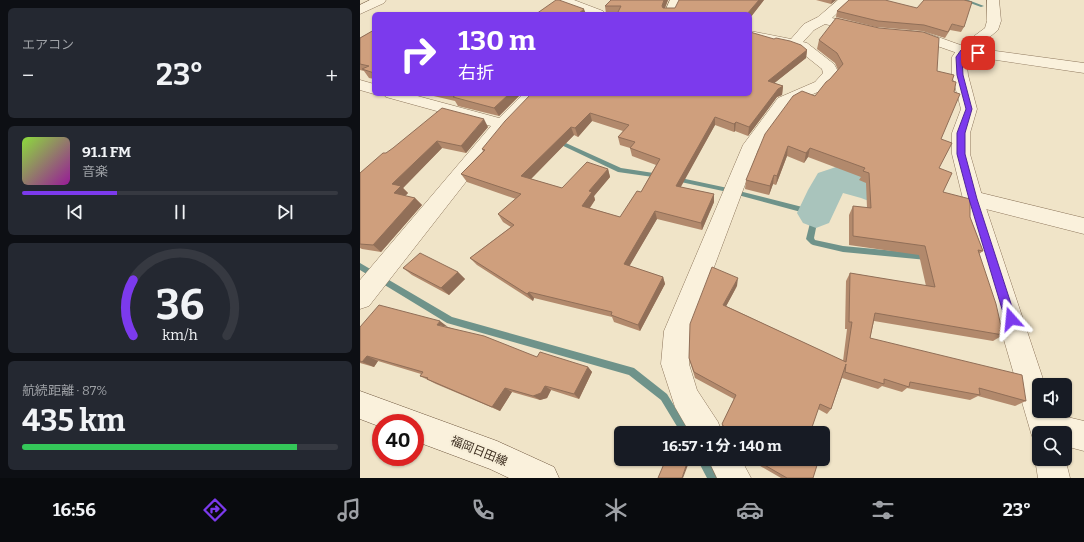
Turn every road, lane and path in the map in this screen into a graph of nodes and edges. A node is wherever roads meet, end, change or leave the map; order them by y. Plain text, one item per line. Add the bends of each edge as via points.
1 (380, 0) edge
2 (563, 0) edge
3 (676, 0) edge
4 (845, 0) edge
5 (993, 0) edge
6 (360, 10) edge
7 (603, 12) edge
8 (671, 12) edge
9 (823, 20) junction
10 (876, 32) edge
11 (752, 34) edge
12 (899, 34) edge
13 (794, 44) junction
14 (963, 51) junction
15 (1084, 68) edge
16 (360, 85) edge
17 (372, 88) edge
18 (399, 96) edge
19 (530, 96) edge
20 (502, 124) junction
21 (973, 199) junction
22 (1084, 226) edge
23 (360, 298) edge
24 (360, 405) edge
25 (384, 414) edge
26 (1042, 420) edge
27 (703, 426) edge
28 (424, 429) edge
29 (1084, 436) edge
30 (727, 466) edge
31 (1051, 466) edge
32 (543, 478) edge
33 (735, 478) edge
34 (1054, 478) edge

1 - 6 street
2 - 7 street
3 - 8 street
4 - 9 street
5 - 14 street via 994,21 991,30
9 - 10 street
9 - 13 street via 809,28
11 - 13 street
12 - 14 street via 922,36
13 - 27 street via 802,46 829,67 831,73 821,85 784,100 749,149 677,332 675,364 685,397
14 - 15 street
14 - 21 street via 959,57 960,75 969,109 960,143
16 - 17 street
18 - 20 street
19 - 20 street
20 - 23 street
21 - 22 street
21 - 26 street
24 - 25 street
26 - 29 street
28 - 32 street, 福岡日田線 via 497,456
30 - 33 street
31 - 34 street

